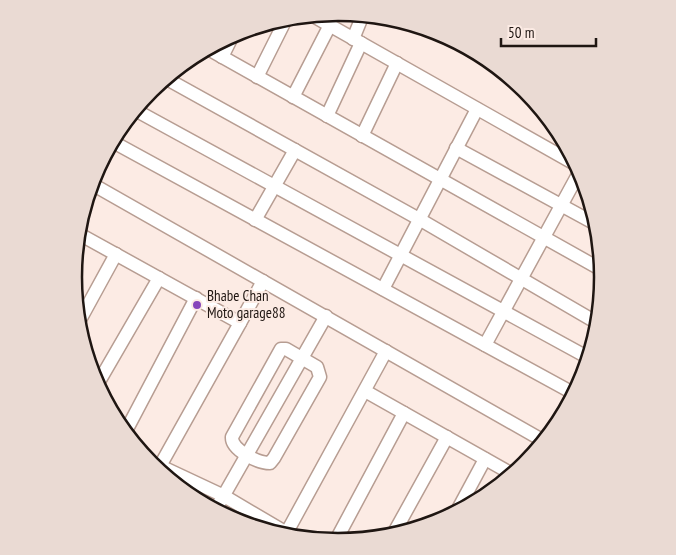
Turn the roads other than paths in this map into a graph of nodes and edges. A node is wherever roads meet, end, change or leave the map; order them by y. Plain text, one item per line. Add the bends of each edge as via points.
1 (324, 22) edge
2 (361, 22) edge
3 (330, 25) junction
4 (282, 28) edge
5 (357, 41) junction
6 (227, 47) edge
7 (215, 53) edge
8 (222, 57) junction
9 (397, 63) junction
10 (257, 77) junction
11 (172, 82) edge
12 (293, 97) junction
13 (477, 108) junction
14 (142, 113) edge
15 (327, 116) junction
16 (362, 136) junction
17 (119, 145) edge
18 (456, 148) junction
19 (295, 150) junction
20 (565, 158) edge
21 (440, 179) junction
22 (575, 180) edge
23 (275, 185) junction
24 (98, 187) edge
25 (562, 204) junction
26 (419, 219) junction
27 (587, 219) edge
28 (255, 220) junction
29 (85, 237) edge
30 (543, 238) junction
31 (116, 254) junction
32 (401, 254) junction
33 (594, 266) edge
34 (159, 278) junction
35 (521, 280) junction
36 (263, 281) junction
37 (382, 288) junction
38 (196, 298) junction
39 (504, 311) junction
40 (84, 312) edge
41 (326, 316) junction
42 (590, 319) edge
43 (240, 323) junction
44 (485, 345) junction
45 (386, 351) junction
46 (583, 355) edge
47 (302, 358) junction
48 (102, 377) edge
49 (365, 391) junction
50 (568, 391) edge
51 (404, 413) junction
52 (128, 424) edge
53 (447, 437) junction
54 (538, 437) edge
55 (247, 454) junction
56 (485, 459) junction
57 (159, 461) edge
58 (506, 471) edge
59 (173, 474) edge
60 (224, 496) junction
61 (462, 501) edge
62 (219, 504) edge
63 (275, 526) edge
64 (399, 526) edge
65 (288, 529) edge
66 (339, 534) edge

1 - 3 street
2 - 5 street
3 - 5 street
3 - 12 street
4 - 10 street
5 - 9 street
5 - 15 street
6 - 8 street
7 - 8 street
8 - 10 street
9 - 13 street
9 - 16 street
10 - 12 street
11 - 19 street
12 - 15 street
13 - 18 street
13 - 20 street
14 - 23 street
15 - 16 street
16 - 21 street
17 - 28 street
18 - 21 street
18 - 25 street
19 - 23 street
19 - 26 street
21 - 26 street
21 - 30 street
22 - 25 street
23 - 28 street
23 - 32 street
24 - 36 street
25 - 27 street
25 - 30 street
26 - 32 street
26 - 35 street
28 - 37 street
29 - 31 street
30 - 33 street
30 - 35 street
31 - 34 street
31 - 40 street
32 - 37 street
32 - 39 street
34 - 38 street
34 - 48 street
35 - 39 street
35 - 42 street
36 - 41 street
36 - 43 street
37 - 44 street
38 - 43 street
38 - 52 street
39 - 44 street
39 - 46 street
41 - 45 street
41 - 47 street
43 - 57 street
44 - 50 street
45 - 49 street
45 - 54 street
47 - 55 street
47 - 55 street via 286,349 278,353 232,437 235,447
47 - 55 street via 317,366 320,377 279,450 270,463
49 - 51 street
49 - 65 street
51 - 53 street
51 - 66 street
53 - 56 street
53 - 64 street
55 - 60 street
56 - 58 street
56 - 61 street
59 - 60 street
60 - 62 street
60 - 63 street

